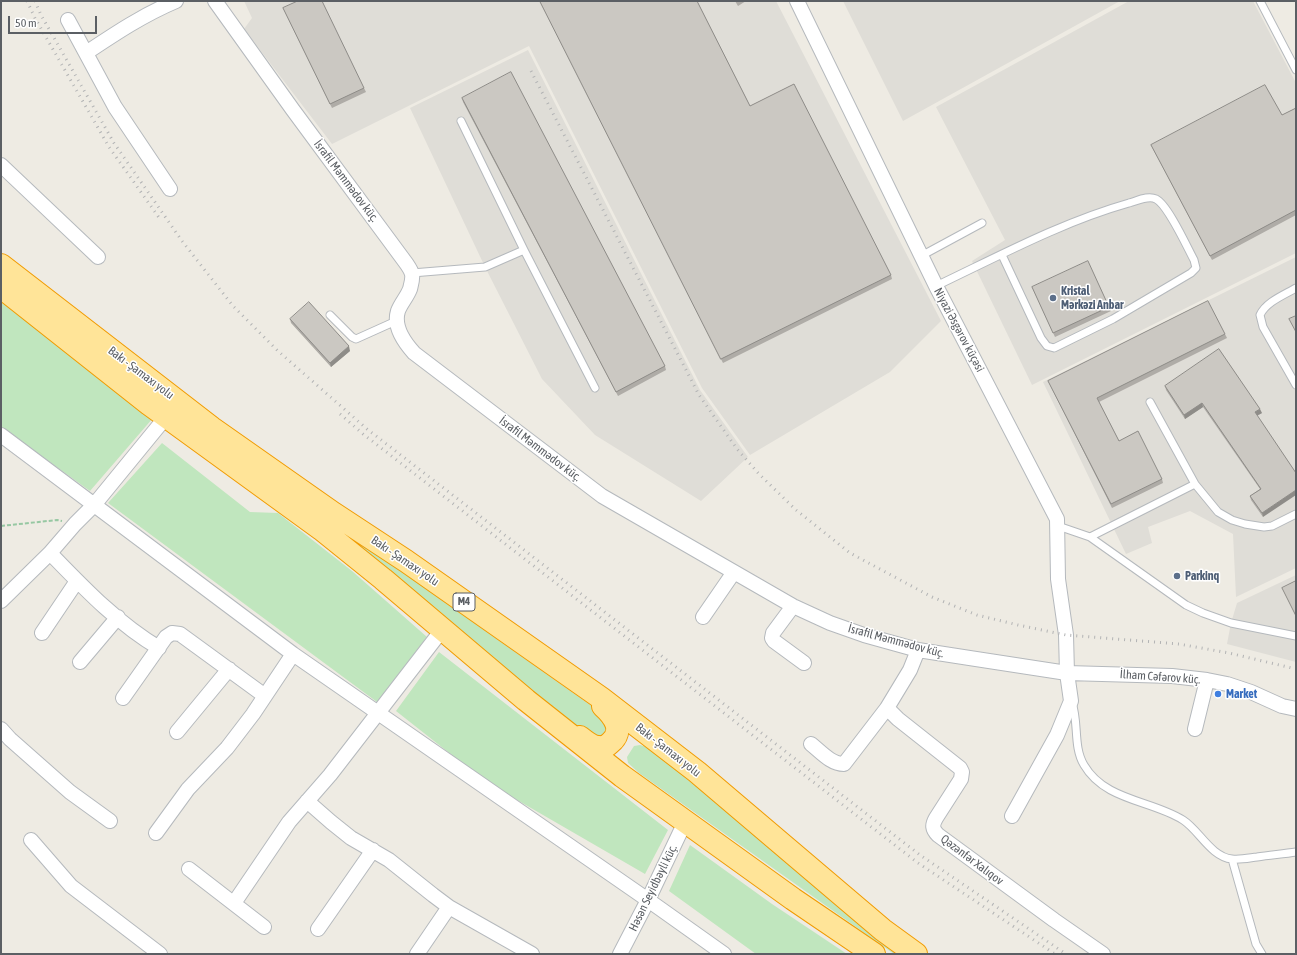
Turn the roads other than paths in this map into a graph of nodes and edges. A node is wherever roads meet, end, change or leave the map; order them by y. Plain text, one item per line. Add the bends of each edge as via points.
1 (176, 1) edge
2 (215, 1) edge
3 (797, 1) edge
4 (1260, 1) edge
5 (68, 20) dead end
6 (86, 53) junction
7 (1296, 70) edge
8 (461, 121) dead end
9 (1, 165) edge
10 (170, 188) dead end
11 (982, 223) dead end
12 (524, 250) junction
13 (1002, 255) junction
14 (921, 256) junction
15 (98, 257) dead end
16 (1, 265) edge
17 (412, 273) junction
18 (936, 286) junction
19 (1, 287) edge
20 (1296, 288) edge
21 (330, 316) dead end
22 (396, 321) junction
23 (1296, 384) edge
24 (595, 388) dead end
25 (1150, 402) dead end
26 (166, 417) junction
27 (1, 435) edge
28 (1195, 484) junction
29 (94, 505) junction
30 (1296, 514) edge
31 (1058, 526) junction
32 (1090, 537) junction
33 (50, 553) junction
34 (734, 572) junction
35 (77, 581) junction
36 (1, 601) edge
37 (793, 606) junction
38 (703, 617) dead end
39 (118, 618) junction
40 (442, 630) junction
41 (42, 633) dead end
42 (1296, 636) edge
43 (159, 648) junction
44 (918, 650) junction
45 (293, 654) junction
46 (80, 662) dead end
47 (804, 663) dead end
48 (557, 667) junction
49 (228, 670) junction
50 (1067, 673) junction
51 (1207, 680) junction
52 (265, 696) junction
53 (123, 698) dead end
54 (526, 700) junction
55 (1071, 701) junction
56 (887, 708) junction
57 (1296, 709) edge
58 (378, 712) junction
59 (1, 728) edge
60 (1195, 729) dead end
61 (177, 732) dead end
62 (811, 744) dead end
63 (697, 772) junction
64 (307, 801) junction
65 (677, 816) junction
66 (1012, 816) dead end
67 (110, 821) dead end
68 (156, 833) dead end
69 (31, 840) dead end
70 (373, 850) junction
71 (1296, 852) edge
72 (1232, 859) junction
73 (189, 870) dead end
74 (648, 900) junction
75 (234, 903) junction
76 (449, 907) junction
77 (264, 927) dead end
78 (318, 929) dead end
79 (514, 950) edge
80 (160, 954) edge
81 (417, 954) edge
82 (532, 954) edge
83 (620, 954) edge
84 (724, 954) edge
85 (874, 954) edge
86 (916, 954) edge
87 (1102, 954) edge
88 (1262, 954) edge

1 - 6 street via 137,19
2 - 17 street, İsrafil Məmmədov küç.
3 - 14 street, Niyazi Əsgərov küçəsi
4 - 7 lane
5 - 6 street
6 - 10 street via 115,107
8 - 12 lane
9 - 15 street
11 - 14 lane
12 - 17 lane via 485,267
12 - 24 lane
13 - 13 lane via 1102,211 1146,198 1155,198 1164,206 1196,268 1113,319 1054,348 1047,346 1041,338
13 - 18 lane
14 - 18 street, Niyazi Əsgərov küçəsi
16 - 48 highway, Bakı - Şamaxı yolu / M4 via 212,428
17 - 22 street via 412,283 398,311
18 - 31 street, Niyazi Əsgərov küçəsi via 1054,510
19 - 26 highway, Bakı - Şamaxı yolu
20 - 23 lane via 1267,305 1260,315 1263,328
21 - 22 lane via 356,339
22 - 34 street, İsrafil Məmmədov küç. via 399,332 414,353 588,486
25 - 28 lane
26 - 29 street
26 - 40 highway, Bakı - Şamaxı yolu via 321,529
27 - 29 street
28 - 30 lane via 1218,512 1245,524 1272,526
28 - 32 lane
29 - 33 street
29 - 45 street
31 - 32 lane
31 - 50 street, Niyazi Əsgərov küçəsi via 1058,579 1066,636
32 - 42 lane via 1186,604 1203,613 1231,623
33 - 35 street
33 - 36 street
34 - 37 street, İsrafil Məmmədov küç.
34 - 38 street
35 - 39 street
35 - 41 street
37 - 44 street, İsrafil Məmmədov küç. via 864,635
37 - 47 street via 772,638
39 - 43 street
39 - 46 street
40 - 54 highway, Bakı - Şamaxı yolu
40 - 58 street
43 - 49 street via 172,633 180,634
43 - 53 street
44 - 50 street, İsrafil Məmmədov küç.
44 - 56 street via 910,670
45 - 52 street
45 - 58 street
48 - 54 highway via 614,717 618,729 613,741 600,748 593,746
48 - 63 highway, Bakı - Şamaxı yolu / M4
49 - 52 street
49 - 61 street
50 - 51 street, İlham Cəfərov küç. via 1172,676
50 - 55 street, Niyazi Əsgərov küçəsi
51 - 57 street, İlham Cəfərov küç. via 1233,686
51 - 60 street
52 - 68 street via 227,748 188,789
54 - 65 highway, Bakı - Şamaxı yolu
55 - 66 street via 1058,735
55 - 72 lane via 1075,713 1080,758 1098,782 1116,794 1184,820 1208,845
56 - 62 street via 844,764 833,762
56 - 87 street, Qəzənfər Xalıqov via 962,772 933,824 938,835
58 - 64 street
58 - 74 street
59 - 67 street via 70,792
63 - 65 highway via 643,739 635,737 622,747 619,754 622,765
63 - 86 highway, Bakı - Şamaxı yolu / M4 via 883,930
64 - 70 street via 351,838
64 - 75 street via 289,822
65 - 74 street, Həsən Seyidbəyli küç.
65 - 85 highway, Bakı - Şamaxı yolu
69 - 80 street via 71,886
70 - 76 street
70 - 78 street
71 - 72 lane
72 - 88 lane via 1256,944
73 - 75 street
74 - 83 street, Həsən Seyidbəyli küç.
74 - 84 street
75 - 77 street
76 - 79 street
76 - 81 street
79 - 82 street

